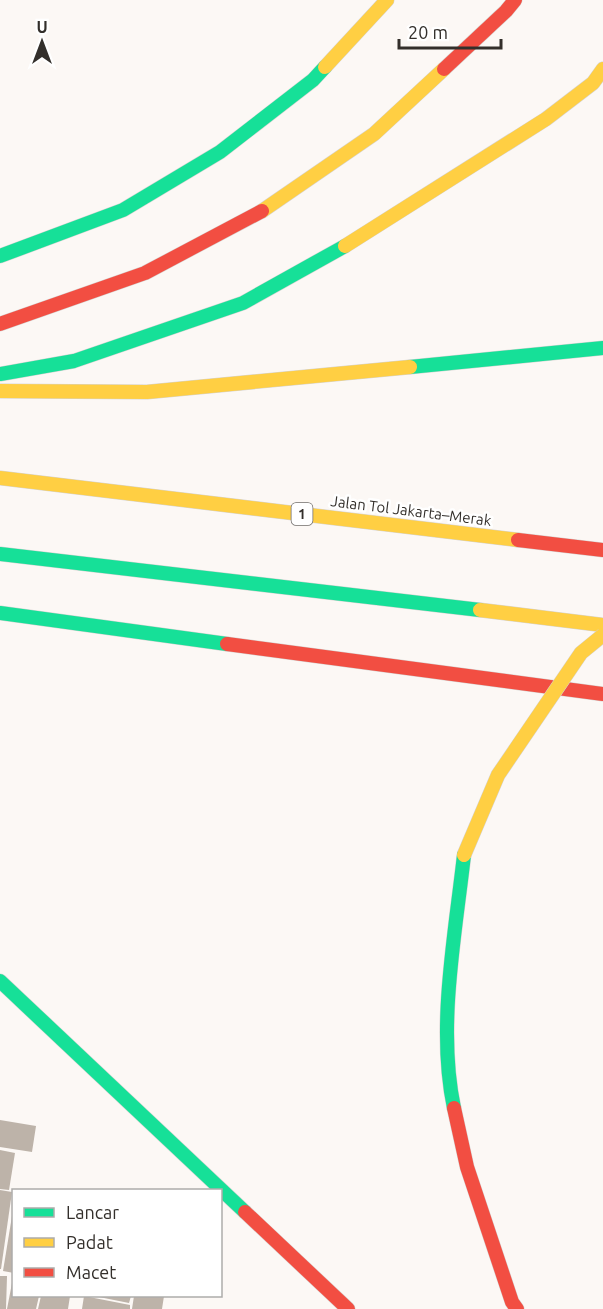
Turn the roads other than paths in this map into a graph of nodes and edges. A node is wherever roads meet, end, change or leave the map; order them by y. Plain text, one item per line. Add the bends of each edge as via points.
1 (387, 0) edge
2 (515, 0) edge
3 (603, 69) edge
4 (0, 256) edge
5 (0, 324) edge
6 (603, 348) edge
7 (0, 374) edge
8 (0, 391) edge
9 (0, 478) edge
10 (603, 550) edge
11 (0, 554) edge
12 (0, 614) edge
13 (603, 626) edge
14 (603, 635) edge
15 (603, 694) edge
16 (0, 981) edge
17 (221, 1189) edge
18 (222, 1190) edge
19 (348, 1309) edge
20 (517, 1309) edge

1 - 4 highway via 313,80 220,152 123,210
2 - 5 highway via 374,134 262,211 146,273
3 - 7 highway via 536,125 333,253 243,303 74,361
6 - 8 highway via 147,392
9 - 10 highway, Jalan Tol Jakarta–Merak / 1
11 - 13 highway
12 - 15 highway
14 - 20 highway, bridge via 581,653 498,776 464,855 448,994 449,1083 467,1167
16 - 17 highway
18 - 19 highway

